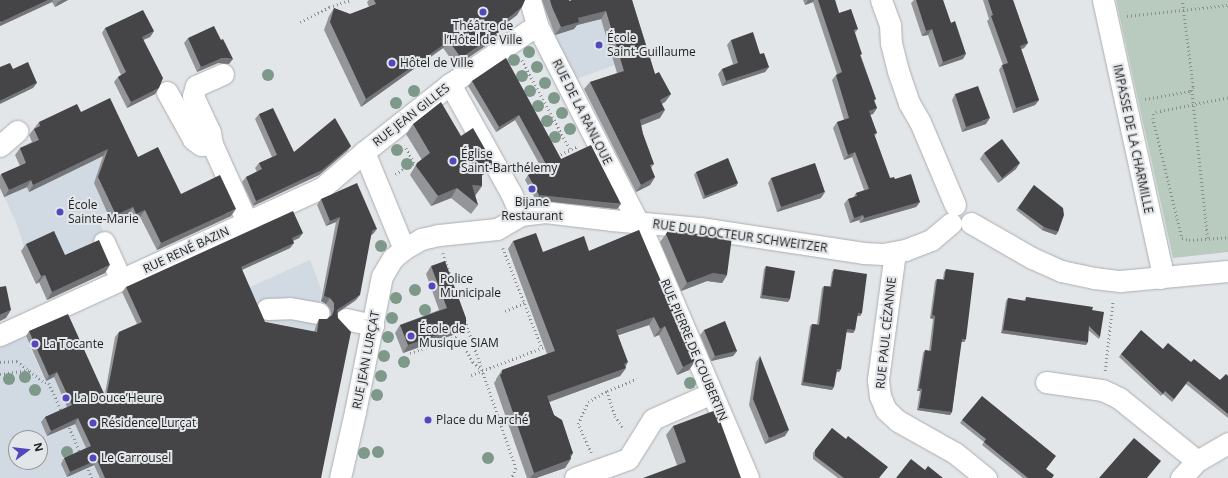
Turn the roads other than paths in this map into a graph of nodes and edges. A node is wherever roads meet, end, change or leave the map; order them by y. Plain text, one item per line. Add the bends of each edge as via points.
1 (530, 0) edge
2 (881, 0) edge
3 (1104, 0) edge
4 (537, 24) junction
5 (223, 74) dead end
6 (450, 84) junction
7 (167, 92) dead end
8 (17, 131) dead end
9 (212, 144) junction
10 (0, 146) edge
11 (364, 152) junction
12 (521, 215) junction
13 (959, 217) junction
14 (247, 222) junction
15 (638, 222) junction
16 (104, 242) dead end
17 (404, 249) junction
18 (896, 252) junction
19 (1228, 271) edge
20 (1160, 278) junction
21 (121, 280) junction
22 (267, 309) dead end
23 (319, 313) dead end
24 (346, 319) dead end
25 (373, 325) junction
26 (0, 335) edge
27 (1046, 382) dead end
28 (712, 393) junction
29 (1228, 443) edge
30 (1197, 461) junction
31 (340, 478) edge
32 (575, 478) edge
33 (748, 478) edge
34 (986, 478) edge
35 (1181, 478) edge

1 - 4 street, RUE DE LA RANLOUE
2 - 13 street via 890,25 891,43 898,71 909,103 920,122
3 - 20 street, IMPASSE DE LA CHARMILLE via 1161,265
4 - 6 street, RUE JEAN GILLES
4 - 15 street, RUE DE LA RANLOUE
5 - 9 street via 200,84 193,92 210,132
6 - 11 street, RUE JEAN GILLES
6 - 12 street via 505,181
7 - 9 street via 193,140 201,145
8 - 10 street
9 - 14 street
11 - 14 street, RUE RENÉ BAZIN via 323,187
11 - 17 street
12 - 15 street, RUE DU DOCTEUR SCHWEITZER via 545,212
12 - 17 street, RUE JEAN LURÇAT via 497,229 431,236
13 - 18 street, RUE DU DOCTEUR SCHWEITZER via 931,240
13 - 20 street via 1032,258 1062,271 1115,280
14 - 21 street, RUE RENÉ BAZIN
15 - 18 street, RUE DU DOCTEUR SCHWEITZER via 700,228 863,253
15 - 28 street, RUE PIERRE DE COUBERTIN
16 - 21 street
17 - 25 street, RUE JEAN LURÇAT via 393,258 384,271
18 - 34 street, RUE PAUL CÉZANNE via 878,380 880,396 886,410 898,421 955,453
19 - 20 street
21 - 26 street, RUE RENÉ BAZIN
22 - 23 street via 290,308
24 - 25 street
25 - 31 street, RUE JEAN LURÇAT
27 - 30 street via 1102,390 1119,398
28 - 32 street via 653,419 628,459
28 - 33 street, RUE PIERRE DE COUBERTIN
29 - 30 street
30 - 35 street

